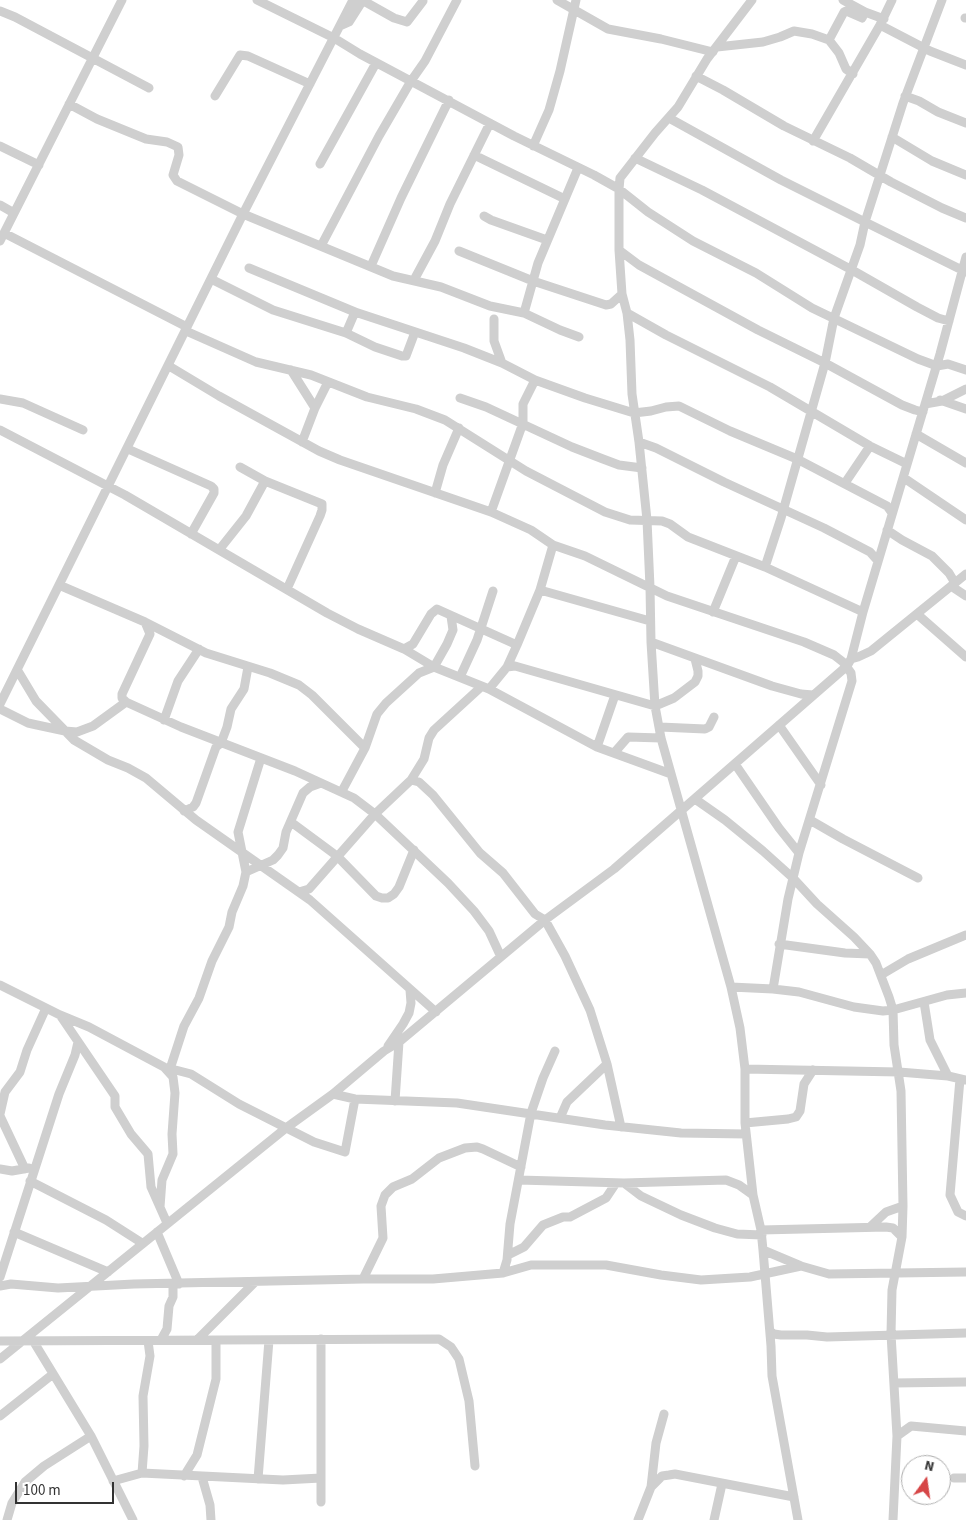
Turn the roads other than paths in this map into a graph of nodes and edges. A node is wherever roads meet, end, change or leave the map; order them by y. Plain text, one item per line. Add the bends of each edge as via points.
1 (122, 0) edge
2 (258, 0) edge
3 (353, 0) edge
4 (362, 0) edge
5 (457, 0) edge
6 (557, 0) edge
7 (576, 0) edge
8 (752, 0) edge
9 (843, 0) edge
10 (892, 0) edge
11 (942, 0) edge
12 (423, 1) edge
13 (269, 2) edge
14 (574, 10) junction
15 (0, 11) edge
16 (865, 12) junction
17 (882, 22) junction
18 (340, 26) junction
19 (334, 38) junction
20 (829, 40) junction
21 (924, 46) junction
22 (715, 50) junction
23 (93, 59) junction
24 (376, 63) junction
25 (966, 65) edge
26 (853, 74) junction
27 (696, 76) junction
28 (411, 81) junction
29 (310, 84) junction
30 (149, 88) dead end
31 (215, 96) dead end
32 (905, 96) junction
33 (449, 100) junction
34 (69, 104) junction
35 (669, 118) junction
36 (490, 123) junction
37 (966, 123) edge
38 (892, 137) junction
39 (813, 141) junction
40 (0, 146) edge
41 (534, 146) junction
42 (474, 155) junction
43 (635, 158) junction
44 (320, 164) dead end
45 (39, 165) junction
46 (578, 168) junction
47 (966, 175) edge
48 (880, 177) junction
49 (619, 189) junction
50 (565, 199) junction
51 (0, 205) edge
52 (14, 213) junction
53 (244, 214) junction
54 (484, 216) dead end
55 (966, 218) edge
56 (865, 222) junction
57 (2, 237) edge
58 (547, 240) junction
59 (321, 246) junction
60 (619, 250) junction
61 (459, 251) dead end
62 (966, 257) edge
63 (371, 266) junction
64 (249, 268) dead end
65 (852, 270) junction
66 (964, 272) edge
67 (211, 279) junction
68 (414, 280) junction
69 (533, 280) junction
70 (622, 294) junction
71 (490, 306) junction
72 (504, 310) junction
73 (356, 312) junction
74 (524, 313) junction
75 (627, 313) junction
76 (834, 318) junction
77 (494, 319) junction
78 (949, 321) junction
79 (187, 329) junction
80 (415, 332) junction
81 (346, 333) junction
82 (579, 337) dead end
83 (502, 363) junction
84 (825, 363) junction
85 (169, 366) junction
86 (937, 366) junction
87 (291, 370) junction
88 (966, 370) edge
89 (535, 380) junction
90 (328, 382) junction
91 (966, 388) edge
92 (928, 393) junction
93 (460, 398) dead end
94 (0, 399) edge
95 (942, 401) junction
96 (315, 408) junction
97 (924, 408) junction
98 (966, 409) edge
99 (812, 412) junction
100 (634, 413) junction
101 (523, 423) junction
102 (459, 428) junction
103 (0, 430) edge
104 (83, 430) dead end
105 (916, 434) junction
106 (302, 442) junction
107 (639, 442) junction
108 (870, 446) junction
109 (128, 450) junction
110 (797, 459) junction
111 (509, 460) junction
112 (966, 463) edge
113 (907, 464) junction
114 (240, 467) dead end
115 (809, 467) junction
116 (642, 468) junction
117 (794, 469) junction
118 (904, 478) junction
119 (265, 481) junction
120 (845, 483) junction
121 (108, 487) junction
122 (435, 493) junction
123 (646, 508) junction
124 (783, 508) junction
125 (891, 509) junction
126 (491, 512) junction
127 (637, 520) junction
128 (647, 520) junction
129 (966, 520) edge
130 (888, 530) junction
131 (191, 534) junction
132 (553, 544) junction
133 (220, 550) junction
134 (881, 551) junction
135 (870, 552) junction
136 (736, 556) junction
137 (878, 561) junction
138 (765, 567) junction
139 (966, 574) edge
140 (59, 585) junction
141 (953, 585) junction
142 (650, 587) junction
143 (287, 589) junction
144 (540, 590) junction
145 (493, 591) dead end
146 (667, 596) junction
147 (966, 596) edge
148 (650, 606) junction
149 (713, 612) junction
150 (863, 612) junction
151 (917, 614) junction
152 (451, 616) junction
153 (637, 616) junction
154 (650, 621) junction
155 (145, 622) junction
156 (480, 629) junction
157 (651, 642) junction
158 (413, 644) junction
159 (517, 645) junction
160 (199, 649) junction
161 (404, 649) junction
162 (417, 656) junction
163 (966, 657) edge
164 (695, 659) junction
165 (849, 663) junction
166 (511, 664) junction
167 (248, 667) junction
168 (434, 667) junction
169 (18, 671) junction
170 (419, 672) junction
171 (460, 677) junction
172 (485, 688) junction
173 (615, 695) junction
174 (813, 695) junction
175 (126, 702) junction
176 (0, 704) edge
177 (655, 706) junction
178 (0, 708) edge
179 (714, 717) dead end
180 (164, 720) junction
181 (779, 725) junction
182 (660, 727) junction
183 (65, 732) junction
184 (661, 738) junction
185 (221, 742) junction
186 (598, 747) junction
187 (365, 748) junction
188 (614, 753) junction
189 (261, 758) junction
190 (666, 758) junction
191 (735, 764) junction
192 (655, 768) junction
193 (671, 774) junction
194 (415, 778) junction
195 (321, 782) junction
196 (822, 785) junction
197 (342, 791) junction
198 (695, 799) junction
199 (184, 810) junction
200 (681, 812) junction
201 (375, 814) junction
202 (810, 820) junction
203 (291, 822) junction
204 (414, 850) junction
205 (799, 853) junction
206 (244, 854) junction
207 (337, 856) junction
208 (260, 865) junction
209 (246, 872) junction
210 (793, 878) junction
211 (918, 878) dead end
212 (313, 885) junction
213 (299, 892) junction
214 (310, 900) junction
215 (545, 920) junction
216 (966, 935) edge
217 (779, 944) junction
218 (870, 954) junction
219 (501, 957) junction
220 (881, 975) junction
221 (0, 984) edge
222 (731, 986) junction
223 (773, 988) junction
224 (410, 990) junction
225 (966, 993) edge
226 (924, 1002) junction
227 (46, 1008) junction
228 (892, 1010) junction
229 (436, 1012) junction
230 (60, 1014) junction
231 (78, 1042) junction
232 (399, 1042) junction
233 (384, 1051) junction
234 (555, 1051) dead end
235 (607, 1064) junction
236 (167, 1068) junction
237 (745, 1069) junction
238 (813, 1070) junction
239 (899, 1072) junction
240 (948, 1076) junction
241 (963, 1080) edge
242 (333, 1094) junction
243 (355, 1099) junction
244 (395, 1101) junction
245 (531, 1114) junction
246 (0, 1115) edge
247 (560, 1118) junction
248 (745, 1123) junction
249 (621, 1127) junction
250 (286, 1128) junction
251 (746, 1134) junction
252 (35, 1167) junction
253 (521, 1167) junction
254 (0, 1169) edge
255 (25, 1169) junction
256 (519, 1180) junction
257 (30, 1181) junction
258 (620, 1183) junction
259 (753, 1194) junction
260 (903, 1206) junction
261 (160, 1207) junction
262 (966, 1216) edge
263 (167, 1223) junction
264 (870, 1227) junction
265 (14, 1232) junction
266 (157, 1232) junction
267 (761, 1232) junction
268 (902, 1237) junction
269 (142, 1243) junction
270 (763, 1250) junction
271 (508, 1255) junction
272 (801, 1266) junction
273 (108, 1272) junction
274 (966, 1272) edge
275 (503, 1273) junction
276 (764, 1274) junction
277 (896, 1274) junction
278 (0, 1277) edge
279 (363, 1279) junction
280 (255, 1282) junction
281 (176, 1284) junction
282 (0, 1286) edge
283 (88, 1287) junction
284 (770, 1331) junction
285 (966, 1333) edge
286 (891, 1334) junction
287 (31, 1338) junction
288 (321, 1339) junction
289 (148, 1340) junction
290 (161, 1340) junction
291 (197, 1340) junction
292 (269, 1340) junction
293 (0, 1341) edge
294 (20, 1341) junction
295 (216, 1341) junction
296 (0, 1359) edge
297 (53, 1374) junction
298 (966, 1382) edge
299 (894, 1383) junction
300 (664, 1414) dead end
301 (0, 1416) edge
302 (966, 1431) edge
303 (90, 1436) junction
304 (897, 1436) junction
305 (475, 1466) dead end
306 (142, 1474) junction
307 (184, 1476) junction
308 (202, 1477) junction
309 (321, 1478) junction
310 (954, 1478) dead end
311 (966, 1478) edge
312 (258, 1479) junction
313 (113, 1481) junction
314 (722, 1484) junction
315 (651, 1487) junction
316 (794, 1497) junction
317 (321, 1502) dead end
318 (7, 1520) edge
319 (133, 1520) edge
320 (211, 1520) edge
321 (638, 1520) edge
322 (714, 1520) edge
323 (798, 1520) edge
324 (893, 1520) edge

1 - 23 street
2 - 13 street
3 - 18 street
4 - 12 street via 407,22
4 - 18 street via 349,22
5 - 28 street
6 - 14 street
7 - 14 street
8 - 22 street
9 - 16 street
10 - 17 street
11 - 21 street
13 - 19 street
14 - 22 street via 608,29
14 - 41 street via 549,110
15 - 23 street
16 - 17 street
16 - 20 street via 862,18 844,12
17 - 21 street
17 - 26 street
18 - 19 street
19 - 24 street
19 - 29 street
20 - 22 street via 794,31 763,42
20 - 26 street via 846,69
21 - 25 street
21 - 32 street
22 - 27 street
23 - 30 street
23 - 34 street
24 - 28 street
24 - 44 street
26 - 39 street
27 - 35 street
27 - 39 street
28 - 33 street
28 - 59 street
29 - 31 street via 240,55
29 - 53 street
32 - 37 street
32 - 38 street
33 - 36 street
33 - 63 street
34 - 45 street
34 - 53 street via 146,139 178,147 173,175 177,181
35 - 43 street
35 - 56 street
36 - 41 street
36 - 42 street
38 - 47 street via 932,161
38 - 48 street
39 - 48 street via 850,158
40 - 45 street
41 - 46 street
42 - 50 street
42 - 68 street
43 - 49 street via 620,178
43 - 65 street
45 - 52 street
46 - 49 street
46 - 50 street
48 - 55 street
48 - 56 street
49 - 60 street
49 - 76 street via 694,241
50 - 58 street
51 - 52 street
52 - 57 street
53 - 59 street
53 - 67 street
54 - 58 street
56 - 65 street
56 - 66 street
57 - 79 street
58 - 69 street
59 - 63 street
60 - 70 street
60 - 84 street via 639,265
61 - 69 street
62 - 66 street
63 - 68 street via 393,276
64 - 73 street
65 - 76 street
65 - 78 street via 917,307
66 - 78 street
67 - 79 street
67 - 81 street via 273,310
68 - 71 street
69 - 70 street via 606,305 612,304
69 - 74 street
70 - 75 street
71 - 72 street
71 - 77 street
72 - 74 street
72 - 77 street
73 - 80 street
73 - 81 street
74 - 82 street
75 - 99 street
75 - 100 street
76 - 84 street
76 - 86 street
77 - 83 street via 494,341
78 - 86 street
79 - 85 street
79 - 87 street via 256,362
80 - 81 street via 406,356 375,347
80 - 83 street
83 - 89 street
84 - 97 street via 902,405 915,410
84 - 99 street
85 - 106 street
85 - 109 street
86 - 88 street via 948,364
86 - 92 street
87 - 90 street
87 - 96 street
89 - 100 street
89 - 101 street via 523,404
90 - 96 street
90 - 102 street via 367,397 431,414
91 - 95 street
92 - 95 street
92 - 97 street
93 - 101 street
94 - 104 street via 23,403
95 - 97 street
95 - 98 street
96 - 106 street
97 - 105 street
99 - 108 street
99 - 110 street
100 - 107 street
100 - 110 street via 679,406
101 - 111 street
101 - 116 street via 603,459
102 - 111 street
102 - 122 street
103 - 121 street
105 - 112 street
105 - 113 street
106 - 122 street via 340,460
107 - 116 street
107 - 124 street
108 - 113 street
108 - 120 street
109 - 121 street
109 - 131 street via 214,489
110 - 115 street
110 - 117 street
111 - 126 street
111 - 127 street via 605,512
113 - 118 street
114 - 119 street
115 - 117 street
115 - 120 street
116 - 123 street
117 - 124 street
118 - 125 street
118 - 129 street
119 - 133 street via 246,516
119 - 143 street via 319,502 323,507
120 - 125 street
121 - 131 street
121 - 140 street
122 - 126 street
123 - 127 street
123 - 128 street
124 - 135 street
124 - 138 street
125 - 130 street
126 - 132 street
127 - 128 street
128 - 136 street via 662,520 688,537
128 - 142 street
130 - 134 street
130 - 141 street via 932,556 948,573
131 - 133 street
132 - 142 street
132 - 144 street
133 - 143 street
134 - 135 street
134 - 137 street
135 - 137 street
136 - 138 street
136 - 149 street
137 - 150 street
138 - 150 street
139 - 141 street
140 - 155 street
140 - 169 street
141 - 147 street
141 - 151 street
142 - 146 street
142 - 148 street
143 - 161 street via 358,629
144 - 153 street
144 - 159 street
145 - 156 street
146 - 148 street
146 - 149 street
148 - 153 street
148 - 154 street
149 - 165 street via 804,642
150 - 165 street
151 - 163 street
151 - 165 street
152 - 156 street
152 - 158 street via 433,611
152 - 168 street via 453,630
153 - 154 street
154 - 157 street
155 - 160 street
155 - 175 street via 150,634 122,694
156 - 159 street
156 - 171 street
157 - 164 street
157 - 177 street
158 - 161 street
158 - 162 street
159 - 166 street
160 - 167 street
160 - 180 street via 178,681
161 - 162 street
162 - 168 street
162 - 170 street
164 - 174 street via 786,690
164 - 177 street via 698,676 695,682 674,698
165 - 174 street
165 - 196 street via 852,682
166 - 172 street
166 - 173 street
167 - 185 street via 244,689 230,709
167 - 187 street via 299,685
168 - 170 street
168 - 171 street
169 - 176 street
169 - 183 street via 36,701
170 - 187 street via 377,714
171 - 172 street
172 - 186 street
172 - 194 street via 434,730
173 - 177 street
173 - 186 street
174 - 181 street
175 - 180 street
175 - 183 street via 93,726
177 - 182 street
178 - 183 street via 28,723
179 - 182 street via 705,729
180 - 185 street
181 - 191 street
181 - 196 street
182 - 184 street
183 - 199 street via 90,750 146,778
184 - 188 street via 628,737
184 - 190 street
185 - 189 street
185 - 199 street via 216,747 196,803
186 - 188 street
187 - 197 street
188 - 192 street
189 - 195 street
189 - 206 street via 239,827
190 - 192 street
190 - 193 street
191 - 198 street
191 - 205 street
192 - 193 street
193 - 200 street
194 - 201 street
194 - 215 street via 480,853 503,873 535,914
195 - 197 street
195 - 203 street via 303,793
196 - 202 street
197 - 201 street
198 - 200 street
198 - 210 street
199 - 206 street
200 - 215 street
200 - 222 street
201 - 204 street
201 - 207 street
202 - 205 street
202 - 211 street
203 - 207 street
203 - 208 street via 281,851 273,860
204 - 207 street via 394,894 388,898 376,896
204 - 219 street via 478,915
205 - 210 street
206 - 208 street
206 - 209 street
207 - 212 street
208 - 209 street
208 - 213 street
209 - 236 street via 228,927
210 - 217 street
210 - 218 street
212 - 213 street via 306,892
212 - 214 street
213 - 214 street
214 - 224 street
215 - 219 street
215 - 235 street via 590,1010
216 - 220 street via 908,959
217 - 218 street
217 - 223 street
218 - 220 street
219 - 229 street
220 - 228 street
221 - 227 street
222 - 223 street
222 - 237 street
223 - 228 street via 854,1007
224 - 229 street
224 - 233 street via 409,1013
225 - 226 street
226 - 228 street
226 - 240 street via 930,1040
227 - 230 street
227 - 246 street via 20,1072 5,1092
228 - 239 street
229 - 232 street
230 - 231 street
230 - 236 street
231 - 252 street
231 - 261 street via 115,1096 115,1106 131,1134 148,1154 150,1187
232 - 233 street
232 - 244 street
233 - 242 street
234 - 245 street
235 - 247 street via 567,1102
235 - 249 street
236 - 250 street via 191,1074 228,1098
236 - 261 street via 174,1080 175,1093 173,1154 162,1180
237 - 238 street
237 - 248 street
238 - 239 street
238 - 248 street via 804,1084 796,1117
239 - 240 street
239 - 260 street
240 - 241 street
241 - 262 street via 950,1195 958,1212
242 - 243 street
242 - 250 street
243 - 244 street
243 - 250 street via 345,1152
244 - 245 street via 457,1103
245 - 247 street
245 - 253 street
246 - 255 street
247 - 249 street
248 - 251 street
249 - 251 street via 681,1133
250 - 263 street
251 - 259 street
252 - 255 street
252 - 257 street
253 - 256 street
253 - 279 street via 483,1149 465,1148 439,1158 412,1179 393,1187 381,1206 383,1238
254 - 255 street
256 - 258 street
256 - 271 street via 510,1224
257 - 265 street
257 - 269 street via 106,1220
258 - 259 street via 726,1180
258 - 267 street via 681,1215 715,1228 737,1234
258 - 271 street via 606,1198 570,1218 563,1217 543,1225 524,1247
259 - 267 street
260 - 264 street via 886,1212
260 - 268 street
261 - 263 street
263 - 266 street
264 - 267 street
264 - 268 street via 893,1228
265 - 273 street
265 - 278 street
266 - 269 street
266 - 281 street
267 - 270 street
268 - 277 street
269 - 273 street
270 - 272 street
270 - 276 street
271 - 275 street
272 - 276 street
272 - 277 street via 828,1274
273 - 283 street
274 - 277 street
275 - 276 street via 531,1265 606,1265 701,1280
275 - 279 street via 433,1279
276 - 284 street
277 - 286 street
279 - 280 street
280 - 281 street
280 - 291 street
281 - 283 street
281 - 290 street via 168,1306 168,1324
282 - 283 street
283 - 287 street
284 - 286 street via 781,1335 827,1337
284 - 316 street via 773,1385
285 - 286 street
286 - 299 street
287 - 289 street
287 - 294 street
287 - 297 street
288 - 292 street
288 - 305 street via 433,1338 451,1347 459,1359 469,1402
288 - 309 street
289 - 290 street
289 - 306 street via 150,1356 143,1396
290 - 291 street
291 - 295 street
292 - 295 street
292 - 312 street
293 - 294 street
294 - 296 street
295 - 307 street via 216,1379 197,1455
297 - 301 street
297 - 303 street
298 - 299 street
299 - 304 street
300 - 315 street via 656,1443
302 - 304 street via 911,1426
303 - 313 street
303 - 318 street via 25,1482 12,1503
304 - 324 street
306 - 307 street
306 - 313 street
307 - 308 street
308 - 312 street
308 - 320 street
309 - 312 street
309 - 317 street
310 - 311 street
313 - 319 street
314 - 315 street via 675,1474 662,1476
314 - 316 street
314 - 322 street
315 - 321 street
316 - 323 street

